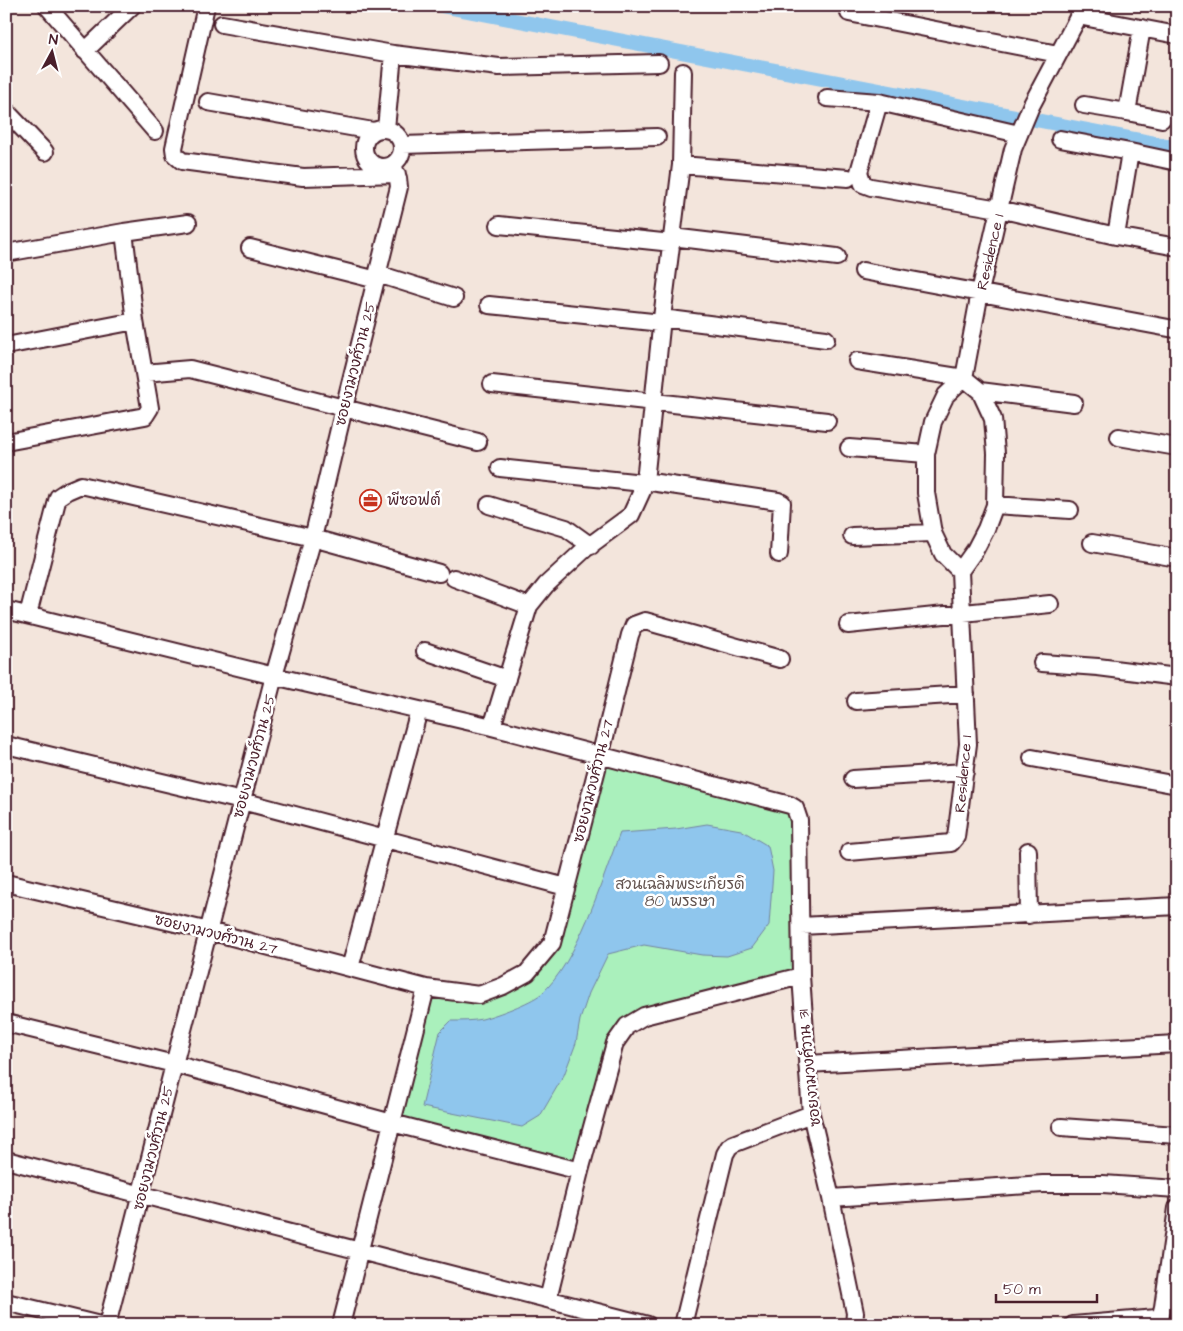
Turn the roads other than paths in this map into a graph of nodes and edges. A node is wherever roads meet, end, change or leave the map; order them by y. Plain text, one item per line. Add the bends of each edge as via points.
1 (47, 6) edge
2 (132, 6) edge
3 (206, 6) edge
4 (1081, 11) edge
5 (848, 13) dead end
6 (222, 24) dead end
7 (1142, 28) junction
8 (1177, 35) edge
9 (85, 51) junction
10 (393, 54) junction
11 (1058, 54) junction
12 (659, 63) dead end
13 (683, 72) dead end
14 (826, 98) dead end
15 (208, 102) dead end
16 (879, 102) junction
17 (1084, 105) dead end
18 (6, 111) edge
19 (1127, 112) junction
20 (1162, 119) dead end
21 (379, 130) junction
22 (154, 131) dead end
23 (1021, 131) junction
24 (657, 137) dead end
25 (1060, 139) dead end
26 (402, 146) junction
27 (45, 152) dead end
28 (1130, 152) junction
29 (1177, 162) edge
30 (681, 165) junction
31 (396, 175) junction
32 (848, 178) dead end
33 (999, 209) junction
34 (188, 223) dead end
35 (499, 225) dead end
36 (124, 232) junction
37 (1116, 236) junction
38 (672, 240) junction
39 (1177, 247) edge
40 (250, 248) dead end
41 (6, 253) edge
42 (837, 257) dead end
43 (863, 271) dead end
44 (377, 277) junction
45 (980, 292) junction
46 (454, 298) dead end
47 (489, 305) dead end
48 (662, 320) junction
49 (135, 322) junction
50 (1174, 329) dead end
51 (826, 340) dead end
52 (6, 346) edge
53 (857, 361) dead end
54 (144, 373) junction
55 (964, 378) junction
56 (492, 384) dead end
57 (980, 391) junction
58 (654, 402) junction
59 (1074, 403) dead end
60 (344, 408) junction
61 (827, 421) dead end
62 (1119, 437) dead end
63 (6, 442) edge
64 (478, 442) dead end
65 (1177, 447) edge
66 (849, 448) dead end
67 (926, 454) junction
68 (500, 468) dead end
69 (644, 482) junction
70 (489, 505) dead end
71 (995, 505) junction
72 (1070, 510) dead end
73 (933, 533) junction
74 (852, 536) dead end
75 (313, 538) junction
76 (1092, 543) dead end
77 (591, 546) junction
78 (779, 554) dead end
79 (1177, 558) edge
80 (960, 571) junction
81 (1050, 604) dead end
82 (530, 606) junction
83 (6, 610) edge
84 (962, 612) junction
85 (28, 615) junction
86 (848, 625) dead end
87 (425, 651) dead end
88 (780, 659) dead end
89 (1042, 663) dead end
90 (274, 676) junction
91 (1177, 676) edge
92 (507, 679) junction
93 (966, 694) junction
94 (856, 701) dead end
95 (419, 710) junction
96 (492, 727) junction
97 (6, 744) edge
98 (600, 757) junction
99 (1032, 758) dead end
100 (965, 772) junction
101 (853, 779) dead end
102 (1177, 785) edge
103 (242, 801) junction
104 (384, 839) junction
105 (1028, 851) dead end
106 (849, 852) dead end
107 (6, 883) edge
108 (566, 887) junction
109 (1177, 906) edge
110 (1030, 915) junction
111 (801, 926) junction
112 (208, 931) junction
113 (350, 968) junction
114 (801, 976) junction
115 (426, 988) junction
116 (6, 1023) edge
117 (1177, 1044) edge
118 (174, 1064) junction
119 (806, 1064) junction
120 (810, 1114) junction
121 (392, 1124) junction
122 (1061, 1128) dead end
123 (1177, 1135) edge
124 (6, 1160) edge
125 (580, 1171) junction
126 (1177, 1190) edge
127 (141, 1195) junction
128 (831, 1198) junction
129 (1176, 1218) edge
130 (360, 1252) junction
131 (548, 1299) junction
132 (6, 1302) edge
133 (1170, 1308) edge
134 (100, 1325) edge
135 (107, 1325) edge
136 (341, 1325) edge
137 (648, 1325) edge
138 (683, 1325) edge
139 (854, 1325) edge
140 (1073, 1325) edge

1 - 9 street
2 - 9 street
3 - 31 street via 174,148 182,161 303,177
4 - 7 street
4 - 11 street
5 - 11 street
6 - 10 street
7 - 8 street
7 - 19 street
9 - 22 street
10 - 12 street via 499,67
10 - 21 street
11 - 23 street, Residence 1
13 - 30 street
14 - 16 street
15 - 21 street
16 - 23 street
16 - 33 street via 859,172 863,184
17 - 19 street
18 - 27 street
19 - 20 street
21 - 26 street via 396,134
21 - 31 street via 365,140 366,158 375,166 387,167
23 - 33 street, Residence 1 via 1013,149
24 - 26 street
25 - 28 street
26 - 31 street, ซอยงามวงศ์วาน 25
28 - 29 street
28 - 37 street
30 - 32 street
30 - 38 street
31 - 44 street, ซอยงามวงศ์วาน 25
33 - 37 street
33 - 45 street, Residence 1
34 - 36 street
35 - 38 street
36 - 41 street
36 - 49 street
37 - 39 street
38 - 42 street
38 - 48 street
40 - 44 street
43 - 45 street
44 - 46 street
44 - 60 street, ซอยงามวงศ์วาน 25
45 - 50 street
45 - 55 street, Residence 1
47 - 48 street
48 - 51 street
48 - 58 street
49 - 52 street
49 - 54 street
53 - 55 street
54 - 60 street via 190,369
54 - 63 street via 150,408 144,416
55 - 57 street
55 - 67 street via 946,395 933,422
56 - 58 street
57 - 59 street
57 - 71 street via 992,419 996,453
58 - 61 street
58 - 69 street
60 - 64 street
60 - 75 street, ซอยงามวงศ์วาน 25
62 - 65 street
66 - 67 street
67 - 73 street via 926,493
68 - 69 street
69 - 77 street via 631,515
69 - 78 street via 782,503
70 - 77 street via 566,528
71 - 72 street
71 - 80 street via 975,550
73 - 74 street
73 - 80 street via 943,554
75 - 82 street via 447,575
75 - 85 street via 82,485 58,497
75 - 90 street, ซอยงามวงศ์วาน 25
76 - 79 street
77 - 82 street via 546,585
80 - 84 street, Residence 1
81 - 84 street
82 - 92 street
83 - 85 street
84 - 86 street
84 - 93 street, Residence 1
85 - 90 street
87 - 92 street
88 - 98 street, ซอยงามวงศ์วาน 27 via 645,621 634,625
89 - 91 street
90 - 95 street
90 - 103 street, ซอยงามวงศ์วาน 25
92 - 96 street
93 - 94 street
93 - 100 street, Residence 1 via 968,744
95 - 96 street
95 - 104 street
96 - 98 street
97 - 103 street
98 - 108 street, ซอยงามวงศ์วาน 27
98 - 111 street, ซอยงามวงศ์วาน 31 via 795,808 799,820
99 - 102 street
100 - 101 street
100 - 106 street, Residence 1 via 952,843
103 - 104 street
103 - 112 street, ซอยงามวงศ์วาน 25
104 - 108 street
104 - 113 street
105 - 110 street
107 - 112 street, ซอยงามวงศ์วาน 27
108 - 115 street, ซอยงามวงศ์วาน 27 via 552,943 527,974 480,995
109 - 110 street
110 - 111 street
111 - 114 street, ซอยงามวงศ์วาน 31
112 - 113 street, ซอยงามวงศ์วาน 27
112 - 118 street, ซอยงามวงศ์วาน 25
113 - 115 street, ซอยงามวงศ์วาน 27
114 - 119 street, ซอยงามวงศ์วาน 31
114 - 125 street via 644,1016 627,1026 615,1043
115 - 121 street
116 - 118 street
117 - 119 street
118 - 121 street
118 - 127 street, ซอยงามวงศ์วาน 25
119 - 120 street, ซอยงามวงศ์วาน 31
120 - 128 street, ซอยงามวงศ์วาน 31
120 - 138 street via 729,1147
121 - 125 street
121 - 130 street
122 - 123 street
124 - 127 street
125 - 131 street
126 - 128 street via 1103,1184 1043,1184
127 - 130 street
127 - 135 street, ซอยงามวงศ์วาน 25
128 - 139 street, ซอยงามวงศ์วาน 31 via 855,1313
129 - 133 street
130 - 131 street
130 - 136 street
131 - 137 street
132 - 134 street
133 - 140 street via 1157,1318

